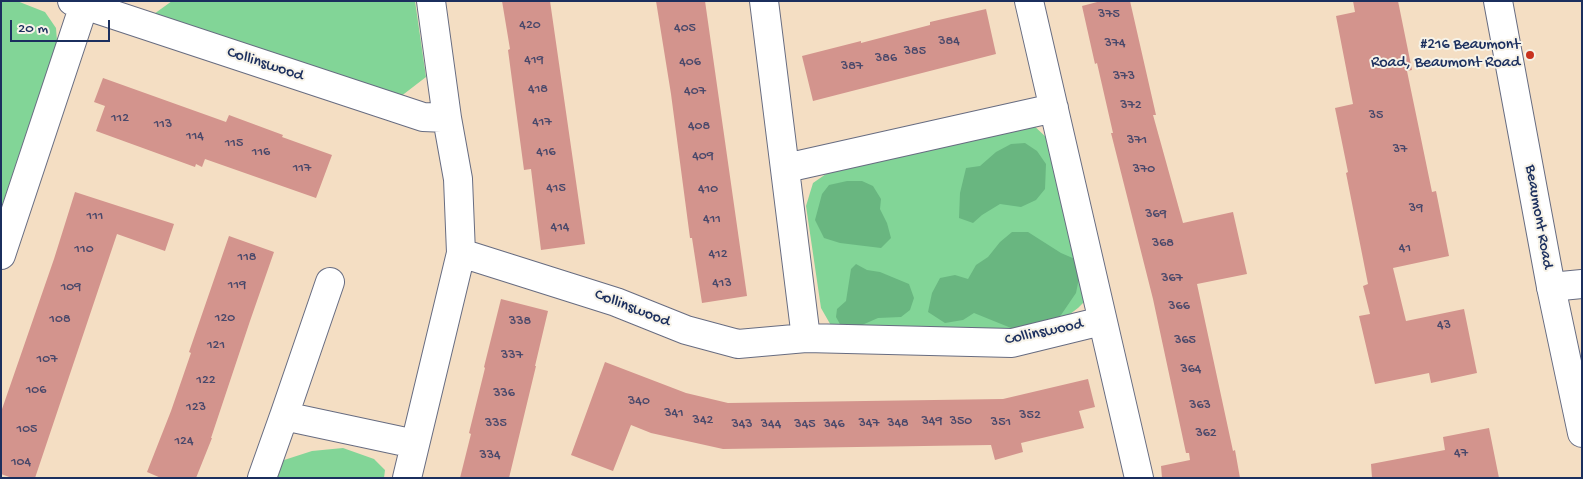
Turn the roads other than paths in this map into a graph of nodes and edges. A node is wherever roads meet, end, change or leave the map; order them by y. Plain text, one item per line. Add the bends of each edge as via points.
1 (431, 1) edge
2 (764, 1) edge
3 (1029, 1) edge
4 (1498, 1) edge
5 (78, 3) edge
6 (1054, 108) junction
7 (447, 118) junction
8 (786, 168) junction
9 (461, 252) junction
10 (1, 255) edge
11 (330, 282) dead end
12 (1582, 284) edge
13 (1551, 287) junction
14 (1102, 321) junction
15 (806, 338) junction
16 (284, 416) junction
17 (1582, 433) edge
18 (415, 444) junction
19 (262, 478) edge
20 (407, 478) edge
21 (1139, 478) edge

1 - 7 street
2 - 8 street
3 - 6 street, Collinswood
4 - 13 street, Beaumont Road
5 - 7 street, Collinswood via 423,117
5 - 10 street, Collinswood
6 - 8 street
6 - 14 street, Collinswood
7 - 9 street via 458,179
8 - 15 street
9 - 15 street, Collinswood via 616,302 686,330 738,344
9 - 18 street
11 - 16 street
12 - 13 street
13 - 17 street, Beaumont Road
14 - 15 street, Collinswood via 1012,343
14 - 21 street, Collinswood
16 - 18 street
16 - 19 street
18 - 20 street

